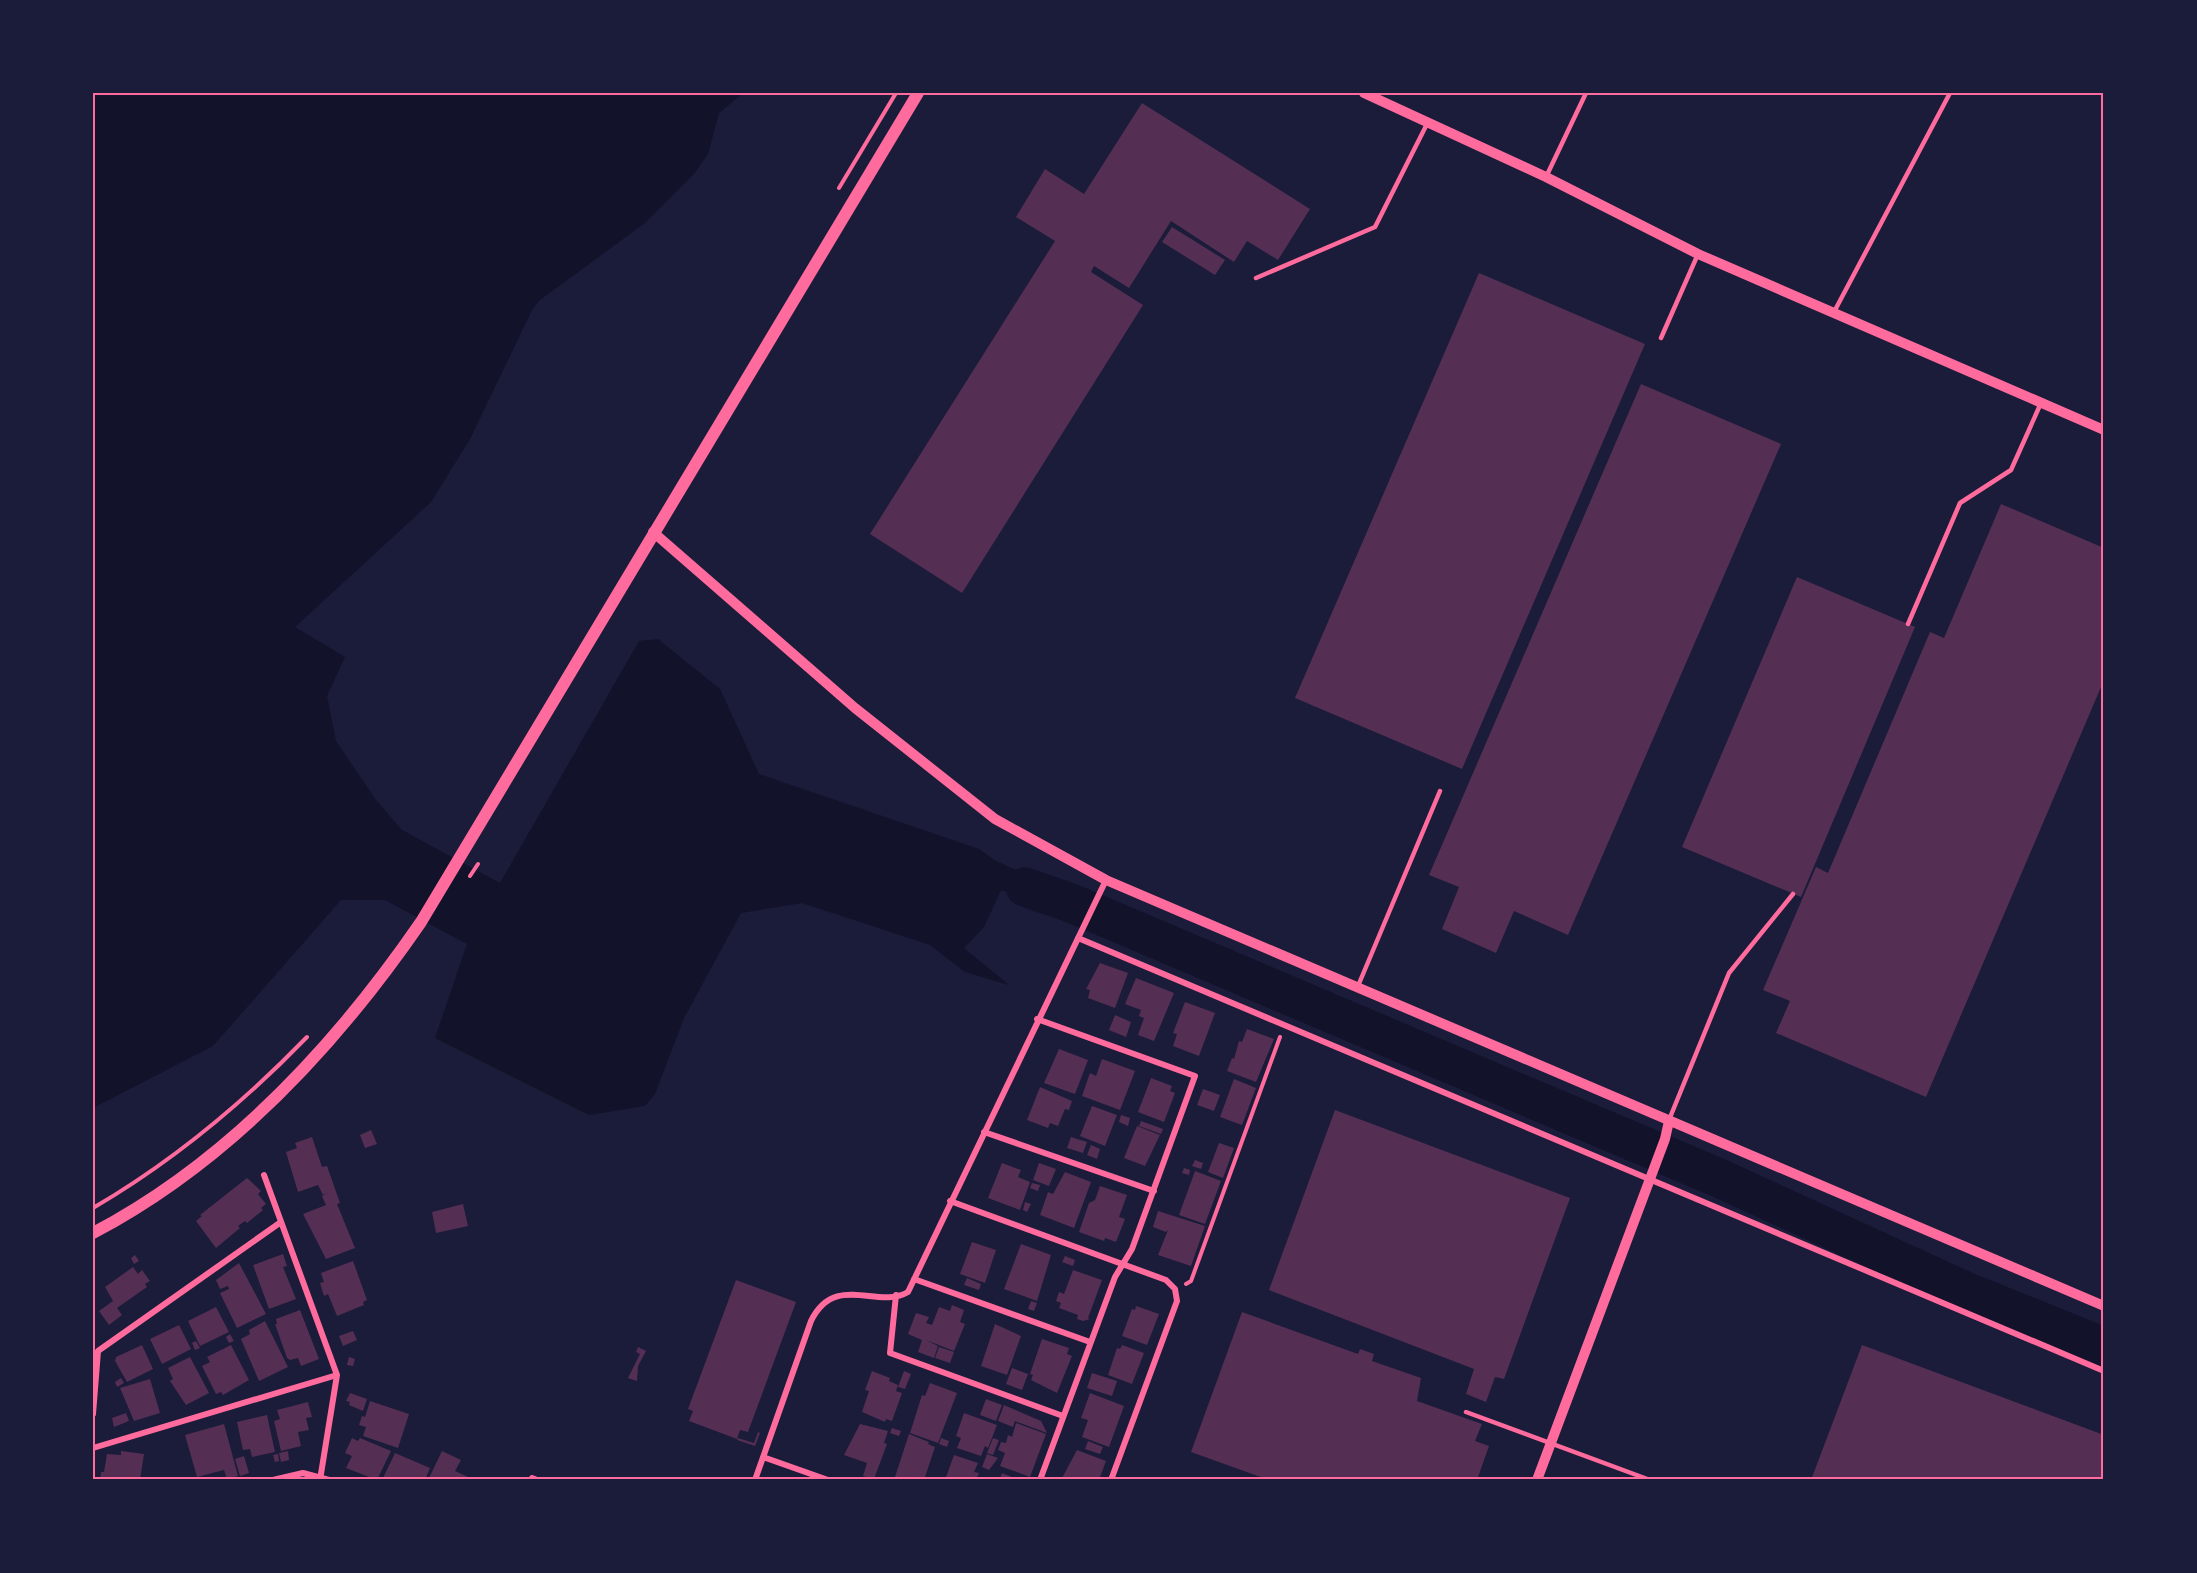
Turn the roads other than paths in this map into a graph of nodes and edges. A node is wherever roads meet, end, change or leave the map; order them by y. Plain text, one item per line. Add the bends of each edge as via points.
1 (918, 93) edge
2 (1364, 93) edge
3 (1586, 93) edge
4 (1950, 93) edge
5 (1428, 122) junction
6 (1546, 177) junction
7 (1698, 254) junction
8 (1256, 278) dead end
9 (1833, 315) junction
10 (1661, 338) dead end
11 (2041, 403) junction
12 (2104, 430) edge
13 (653, 532) junction
14 (1908, 624) dead end
15 (1440, 791) dead end
16 (1106, 880) junction
17 (1793, 894) dead end
18 (1078, 938) junction
19 (1357, 989) junction
20 (1037, 1019) junction
21 (1669, 1121) junction
22 (984, 1132) junction
23 (264, 1175) dead end
24 (1651, 1175) junction
25 (1154, 1191) junction
26 (950, 1201) junction
27 (281, 1222) junction
28 (93, 1233) edge
29 (1123, 1263) junction
30 (914, 1279) junction
31 (896, 1295) junction
32 (2104, 1306) edge
33 (1090, 1342) junction
34 (2104, 1371) edge
35 (337, 1375) junction
36 (1466, 1412) dead end
37 (93, 1414) edge
38 (1063, 1416) junction
39 (1551, 1443) junction
40 (93, 1448) edge
41 (764, 1457) junction
42 (320, 1478) edge
43 (273, 1480) edge
44 (329, 1480) edge
45 (755, 1480) edge
46 (828, 1480) edge
47 (1040, 1480) edge
48 (1111, 1480) edge
49 (1537, 1480) edge
50 (1650, 1480) edge

1 - 13 main road
2 - 5 street
3 - 6 lane
4 - 9 lane
5 - 6 street
5 - 8 lane via 1376,227
6 - 7 street
7 - 9 street
7 - 10 lane
9 - 11 street
11 - 12 street
11 - 14 lane via 2011,470 1960,503
13 - 16 street via 855,708 995,819
13 - 28 main road via 421,922 336,1034 250,1122 157,1195
15 - 19 lane
16 - 18 street
16 - 19 street
17 - 21 lane via 1729,973
18 - 20 street
18 - 24 street
19 - 21 street
20 - 22 street
20 - 25 street via 1195,1076
21 - 24 street
21 - 32 street
22 - 25 street
22 - 26 street
23 - 27 street
24 - 34 street
24 - 39 street
25 - 29 street
26 - 29 street
26 - 30 street
27 - 35 street
27 - 37 street via 98,1351
29 - 33 street
29 - 48 street via 1166,1280 1175,1289 1177,1301
30 - 31 street via 907,1293
30 - 33 street
31 - 38 street via 890,1353
31 - 41 street via 841,1295 818,1310
33 - 38 street
35 - 40 street
35 - 42 street
36 - 39 lane
38 - 47 street
39 - 49 street
39 - 50 lane
41 - 45 street
41 - 46 street
42 - 43 street via 303,1473
42 - 44 street

